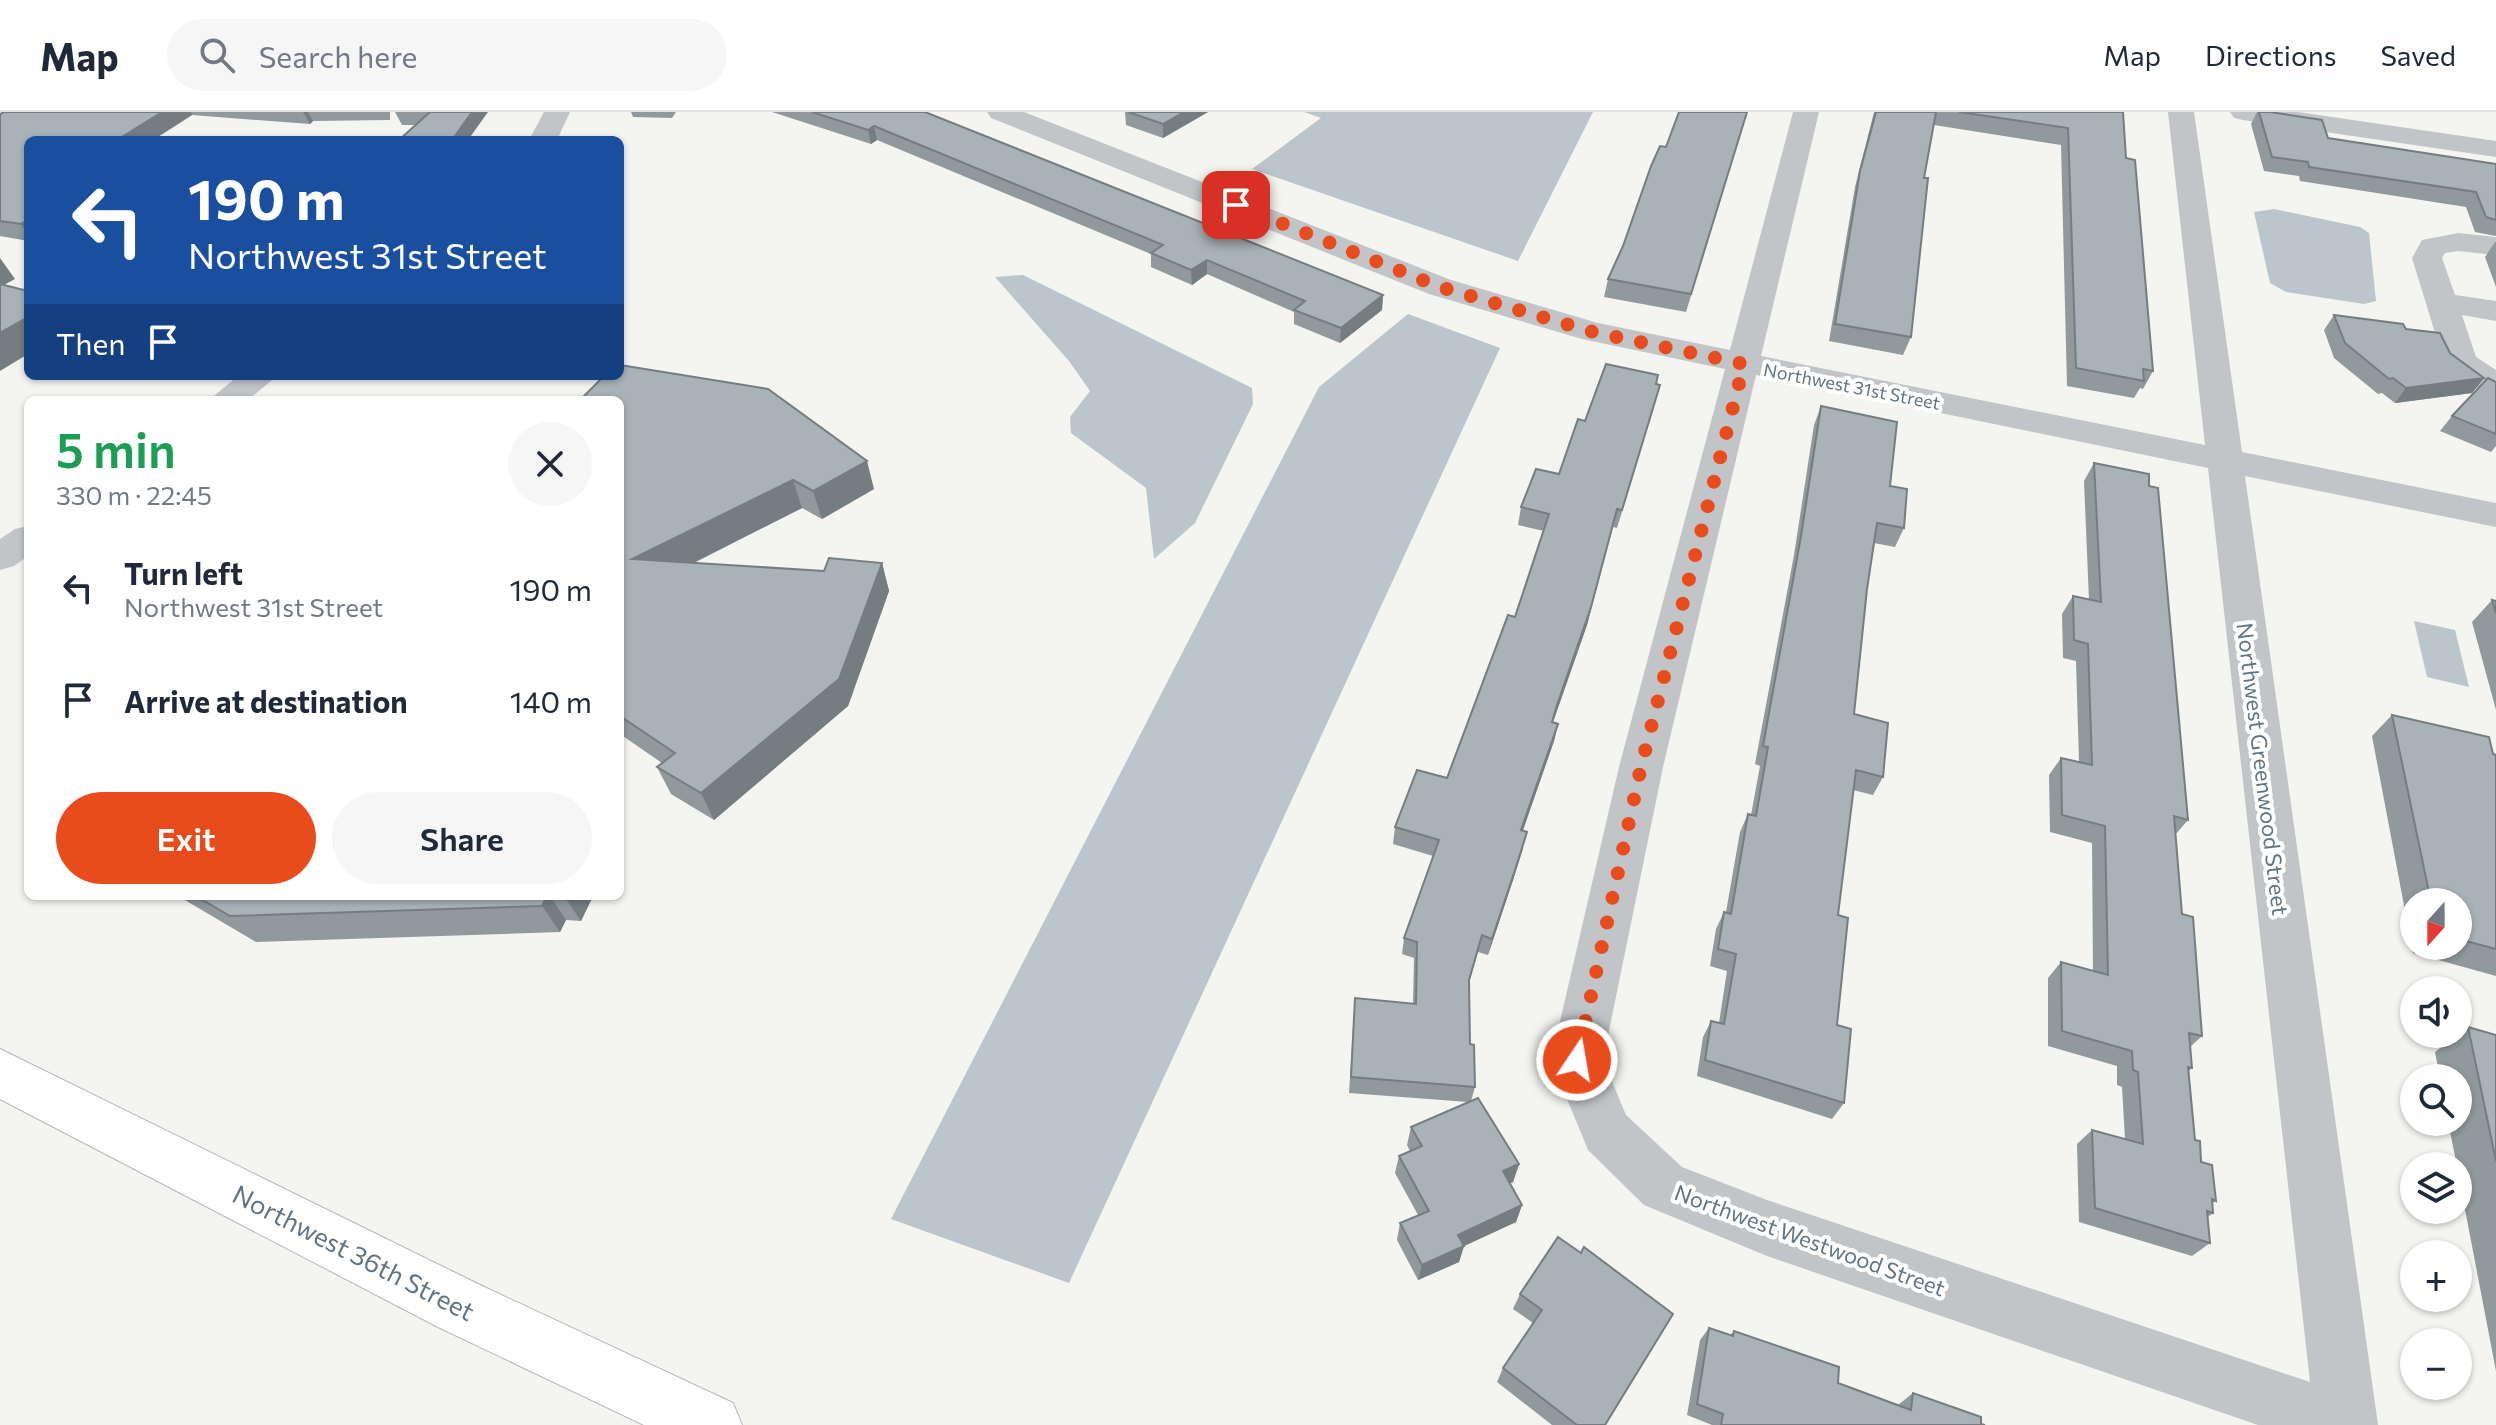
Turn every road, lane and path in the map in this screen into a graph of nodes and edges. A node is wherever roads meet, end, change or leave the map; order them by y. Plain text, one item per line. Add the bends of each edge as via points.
1 (557, 112) edge
2 (1000, 112) edge
3 (1806, 112) edge
4 (2181, 112) edge
5 (2243, 112) edge
6 (545, 136) edge
7 (2496, 149) edge
8 (2496, 246) edge
9 (2442, 302) junction
10 (2496, 311) edge
11 (1744, 364) junction
12 (254, 380) edge
13 (2496, 385) edge
14 (232, 396) edge
15 (2224, 461) junction
16 (2496, 515) edge
17 (24, 541) edge
18 (0, 557) edge
19 (0, 1073) edge
20 (711, 1425) edge
21 (2346, 1425) edge

1 - 6 street
2 - 11 street, Northwest 31st Street via 1440,287 1593,332
3 - 11 street, Northwest Westwood Street
4 - 15 street, Northwest Greenwood Street
5 - 7 street
8 - 9 street via 2433,246 2427,258
9 - 10 street
9 - 13 street via 2461,362
11 - 15 street, Northwest 31st Street
11 - 21 street, Northwest Westwood Street via 1641,767 1577,1060 1607,1132 1663,1186 1767,1228
12 - 14 street
15 - 16 street, Northwest 31st Street
15 - 21 street, Northwest Greenwood Street
17 - 18 street
19 - 20 main road, Northwest 36th Street via 459,1306

